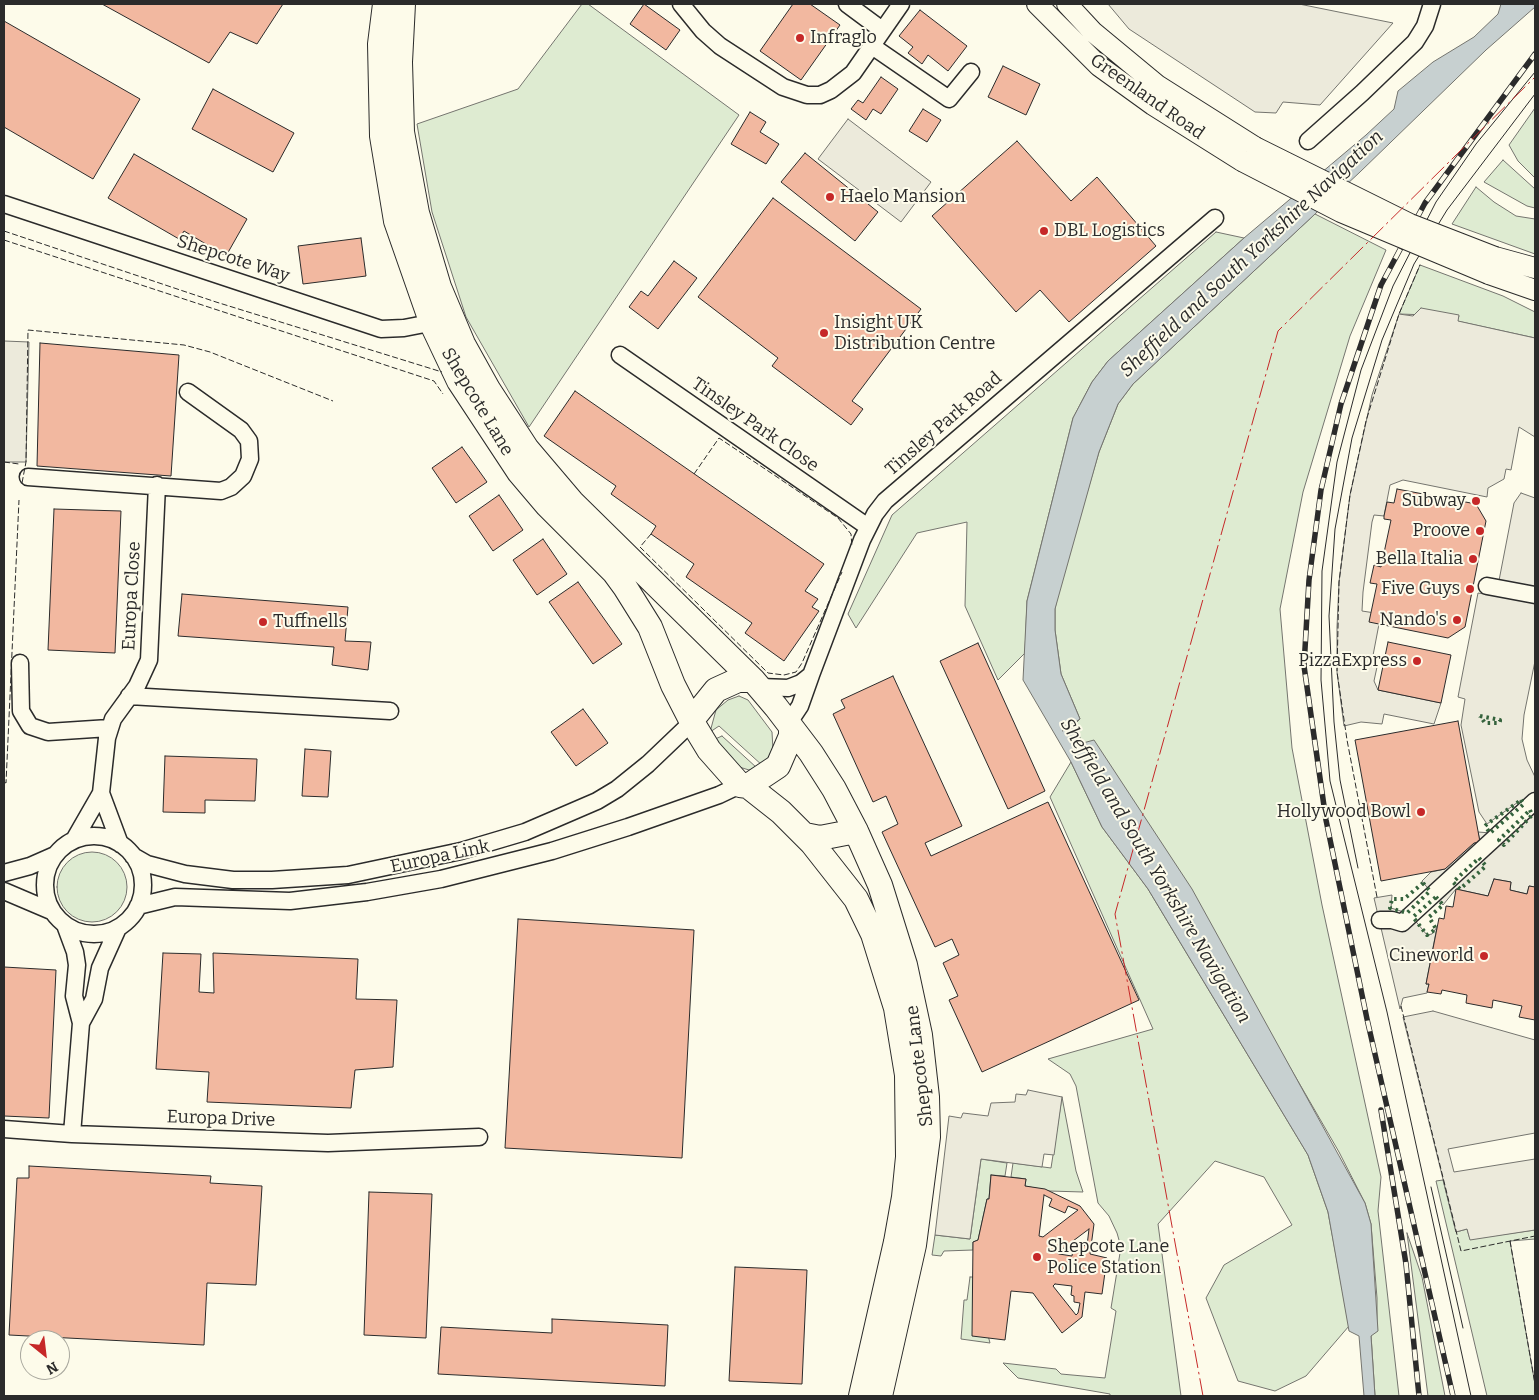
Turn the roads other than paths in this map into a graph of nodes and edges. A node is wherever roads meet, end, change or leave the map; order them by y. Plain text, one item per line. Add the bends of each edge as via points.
1 (385, 4) edge
2 (404, 4) edge
3 (682, 4) edge
4 (847, 4) edge
5 (901, 4) edge
6 (1037, 4) edge
7 (1067, 4) edge
8 (1432, 4) edge
9 (882, 30) junction
10 (872, 46) junction
11 (971, 72) dead end
12 (1308, 141) dead end
13 (1248, 154) junction
14 (4, 204) edge
15 (1215, 218) dead end
16 (1492, 265) junction
17 (1535, 268) edge
18 (1535, 290) edge
19 (442, 321) junction
20 (620, 355) dead end
21 (464, 389) junction
22 (488, 389) junction
23 (188, 392) dead end
24 (483, 418) junction
25 (28, 477) dead end
26 (157, 484) junction
27 (868, 527) junction
28 (584, 528) junction
29 (1488, 586) dead end
30 (1535, 595) edge
31 (20, 663) dead end
32 (811, 674) junction
33 (756, 684) junction
34 (129, 696) junction
35 (390, 712) dead end
36 (691, 722) junction
37 (790, 727) junction
38 (109, 728) junction
39 (744, 786) junction
40 (101, 793) junction
41 (1535, 801) edge
42 (856, 831) junction
43 (804, 835) junction
44 (74, 840) junction
45 (120, 844) junction
46 (55, 855) junction
47 (133, 856) junction
48 (4, 873) edge
49 (4, 891) edge
50 (138, 906) junction
51 (52, 911) junction
52 (1380, 920) dead end
53 (65, 925) junction
54 (118, 928) junction
55 (895, 968) junction
56 (81, 1023) junction
57 (4, 1129) edge
58 (72, 1134) junction
59 (479, 1137) dead end
60 (861, 1396) edge
61 (880, 1396) edge

1 - 19 highway, Shepcote Lane via 380,44 382,136 396,221
2 - 19 highway, Shepcote Lane via 400,62 402,132 417,213 439,287
3 - 10 street via 703,31 720,46 783,87 802,94 820,95 841,83 853,73
4 - 9 street
5 - 9 street
6 - 13 main road, Greenland Road via 1099,66 1154,105
7 - 13 main road, Greenland Road via 1094,32 1157,85
8 - 12 street via 1425,26 1415,42
9 - 10 street
10 - 11 street via 949,99
13 - 16 main road, bridge via 1348,215
14 - 19 street, Shepcote Way via 381,330
15 - 27 street, Tinsley Park Road via 899,488 885,501
16 - 17 main road
16 - 18 main road
19 - 21 highway, Shepcote Lane
19 - 22 highway, Shepcote Lane via 463,344
20 - 27 street, Tinsley Park Close
21 - 22 highway
21 - 24 highway, Shepcote Lane
22 - 24 highway via 489,406
22 - 28 highway, Shepcote Lane
23 - 26 street via 240,430 249,441 250,459 243,476 221,491
24 - 28 highway, Shepcote Lane via 519,472
25 - 26 street
26 - 34 street, Europa Close via 149,660
27 - 32 street, Tinsley Park Road
28 - 33 highway, Shepcote Lane
28 - 36 highway, Shepcote Lane via 650,627
29 - 30 street
31 - 38 street via 20,711 30,726 48,732
32 - 33 street via 788,688
32 - 37 street, Tinsley Park Road
33 - 36 highway via 738,680 716,690
33 - 37 highway, Shepcote Lane
34 - 35 street
34 - 38 street, Europa Close
36 - 39 highway, Shepcote Lane via 709,750
36 - 47 street, Europa Link via 648,764 597,801 525,832 441,856 348,876 232,880 162,869
37 - 39 highway via 791,736 778,766
37 - 42 highway, Shepcote Lane via 811,753
38 - 40 street, Europa Close
39 - 43 highway, Shepcote Lane via 781,812
39 - 50 street, Europa Link via 609,834 442,880 290,902 175,897
40 - 44 street, Europa Close
40 - 45 street, Europa Close
41 - 52 street via 1402,923
42 - 43 highway via 820,838
42 - 55 highway, Shepcote Lane via 880,885
43 - 55 highway, Shepcote Lane via 856,899
44 - 45 street via 97,836
44 - 46 street
45 - 47 street
46 - 48 street
46 - 51 street via 45,882
47 - 50 street via 143,880
49 - 51 street
50 - 54 street
51 - 53 street
53 - 54 street via 91,934
53 - 56 street via 75,952 74,996
54 - 56 street via 100,968 94,999
55 - 60 highway, Shepcote Lane via 896,1008 907,1075 908,1157 896,1242
55 - 61 highway, Shepcote Lane via 920,1035 928,1137 914,1245
56 - 58 street
57 - 58 street, Europa Drive
58 - 59 street, Europa Drive via 328,1144

